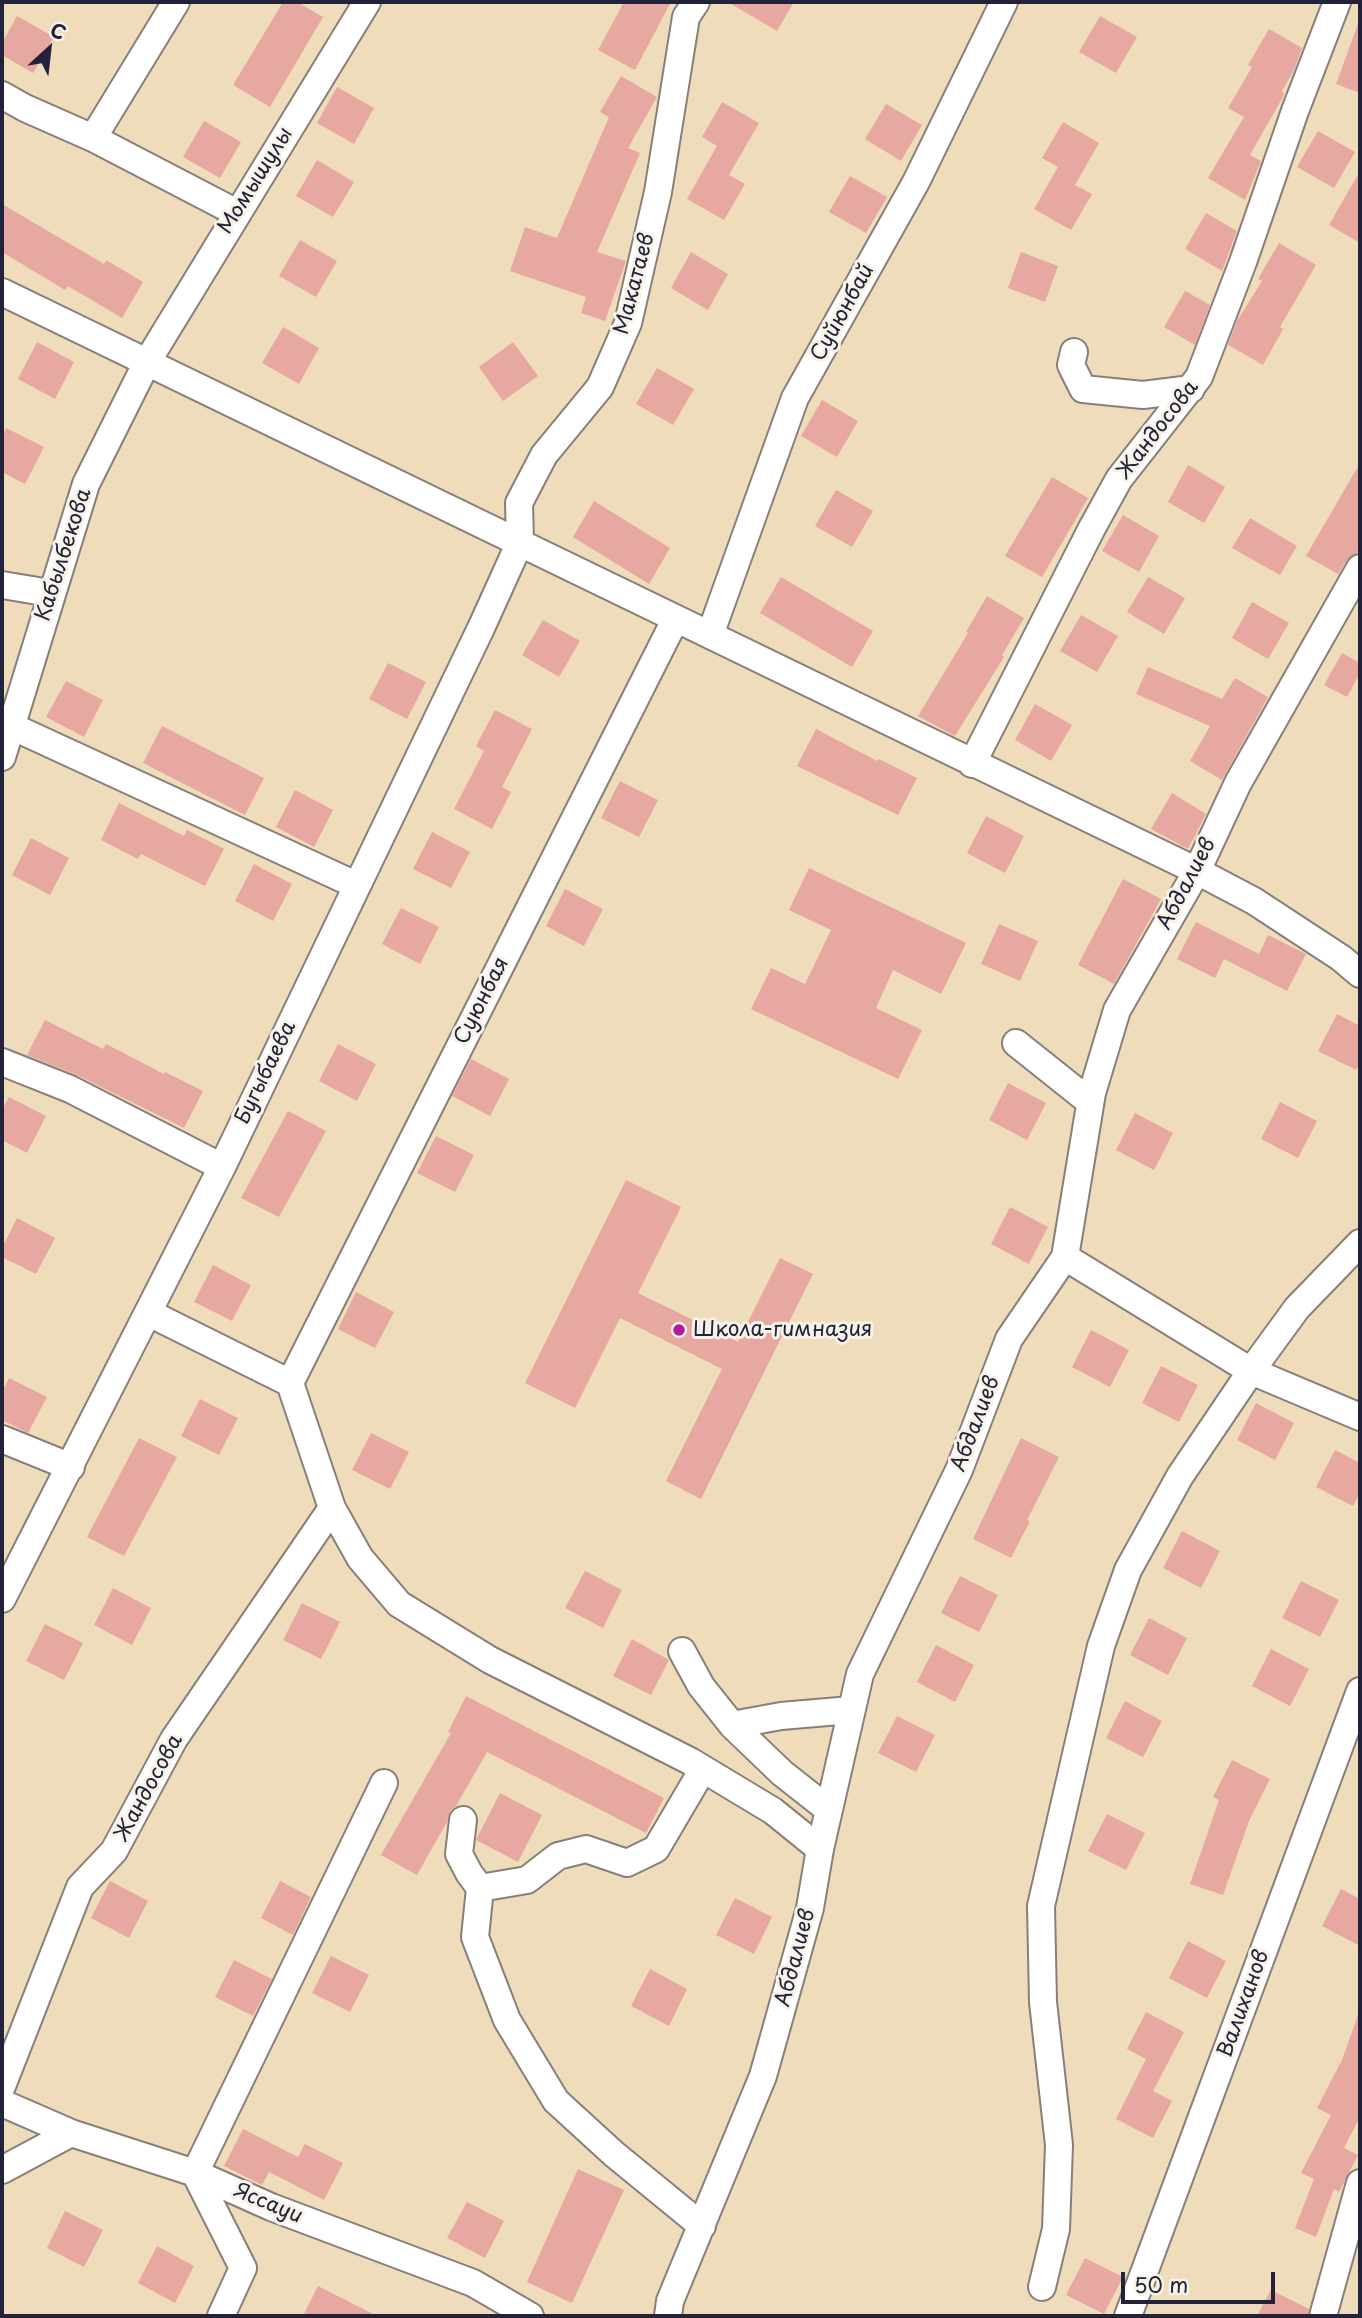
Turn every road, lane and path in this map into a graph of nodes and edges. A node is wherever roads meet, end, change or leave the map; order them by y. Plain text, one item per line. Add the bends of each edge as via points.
1 (176, 2) edge
2 (367, 2) edge
3 (696, 2) edge
4 (1004, 2) edge
5 (1337, 2) edge
6 (2, 95) edge
7 (93, 138) junction
8 (237, 213) junction
9 (2, 292) edge
10 (1074, 352) dead end
11 (147, 362) junction
12 (1191, 389) junction
13 (520, 542) junction
14 (1360, 568) edge
15 (2, 585) edge
16 (50, 593) junction
17 (675, 620) junction
18 (710, 635) junction
19 (11, 726) junction
20 (2, 757) edge
21 (972, 764) junction
22 (1196, 871) junction
23 (356, 885) junction
24 (1360, 974) edge
25 (1016, 1043) dead end
26 (2, 1062) edge
27 (1090, 1102) junction
28 (222, 1167) junction
29 (1360, 1242) edge
30 (1065, 1257) junction
31 (149, 1313) junction
32 (1251, 1371) junction
33 (289, 1383) junction
34 (1360, 1417) edge
35 (2, 1439) edge
36 (71, 1467) junction
37 (332, 1508) junction
38 (2, 1599) edge
39 (682, 1651) dead end
40 (1360, 1691) edge
41 (851, 1710) junction
42 (732, 1725) junction
43 (703, 1769) junction
44 (384, 1783) dead end
45 (829, 1810) junction
46 (463, 1820) dead end
47 (820, 1849) junction
48 (480, 1888) junction
49 (2, 2085) edge
50 (2, 2103) edge
51 (71, 2133) junction
52 (2, 2170) edge
53 (195, 2173) junction
54 (1360, 2183) edge
55 (702, 2226) junction
56 (1042, 2287) dead end
57 (221, 2316) edge
58 (530, 2316) edge
59 (668, 2316) edge
60 (1128, 2316) edge
61 (1323, 2316) edge

1 - 7 street
2 - 8 street, Момышулы
3 - 13 street, Макатаев via 686,17 658,192 628,323 600,387 544,455 519,503
4 - 18 street, Суйюнбай via 916,181 795,398
5 - 12 street, Жандосова via 1209,352
6 - 7 street
7 - 8 street
8 - 11 street, Момышулы
9 - 11 street
10 - 12 street via 1071,365 1083,389 1143,395
11 - 13 street
11 - 16 street, Кабылбекова via 86,484
12 - 21 street, Жандосова via 1119,479
13 - 17 street
13 - 23 street, Бугыбаева
14 - 22 street, Абдалиев via 1238,783
15 - 16 street
16 - 19 street, Кабылбекова
17 - 18 street
17 - 33 street, Суюнбая
18 - 21 street
19 - 20 street, Кабылбекова
19 - 23 street
21 - 22 street
22 - 24 street via 1254,901
22 - 27 street, Абдалиев via 1117,1010
23 - 28 street, Бугыбаева
25 - 27 street
26 - 28 street via 70,1089
27 - 30 street, Абдалиев
28 - 31 street, Бугыбаева
29 - 32 street via 1297,1308
30 - 32 street
30 - 41 street, Абдалиев via 1009,1339 959,1470 860,1674
31 - 33 street
31 - 36 street, Бугыбаева
32 - 34 street
32 - 56 street via 1180,1476 1129,1570 1101,1646 1041,1906 1043,2002 1059,2145 1056,2230
33 - 37 street
35 - 36 street
36 - 38 street, Бугыбаева
37 - 43 street via 360,1558 399,1604 490,1660
37 - 49 street, Жандосова via 174,1739 114,1852 80,1887
39 - 42 street via 701,1686
40 - 60 street, Валиханов
41 - 42 street
41 - 45 street, Абдалиев
42 - 45 street
43 - 47 street via 773,1811
43 - 48 street via 656,1849 627,1863 586,1849 558,1856 527,1880
44 - 53 street
45 - 47 street, Абдалиев
46 - 48 street via 459,1854
47 - 55 street, Абдалиев via 810,1908 763,2076
48 - 55 street via 475,1937 507,2020 556,2101
50 - 51 street, Яссауи
51 - 52 street
51 - 53 street, Яссауи
53 - 57 street via 243,2268
53 - 58 street, Яссауи via 271,2207 473,2283
54 - 61 street
55 - 59 street, Абдалиев

